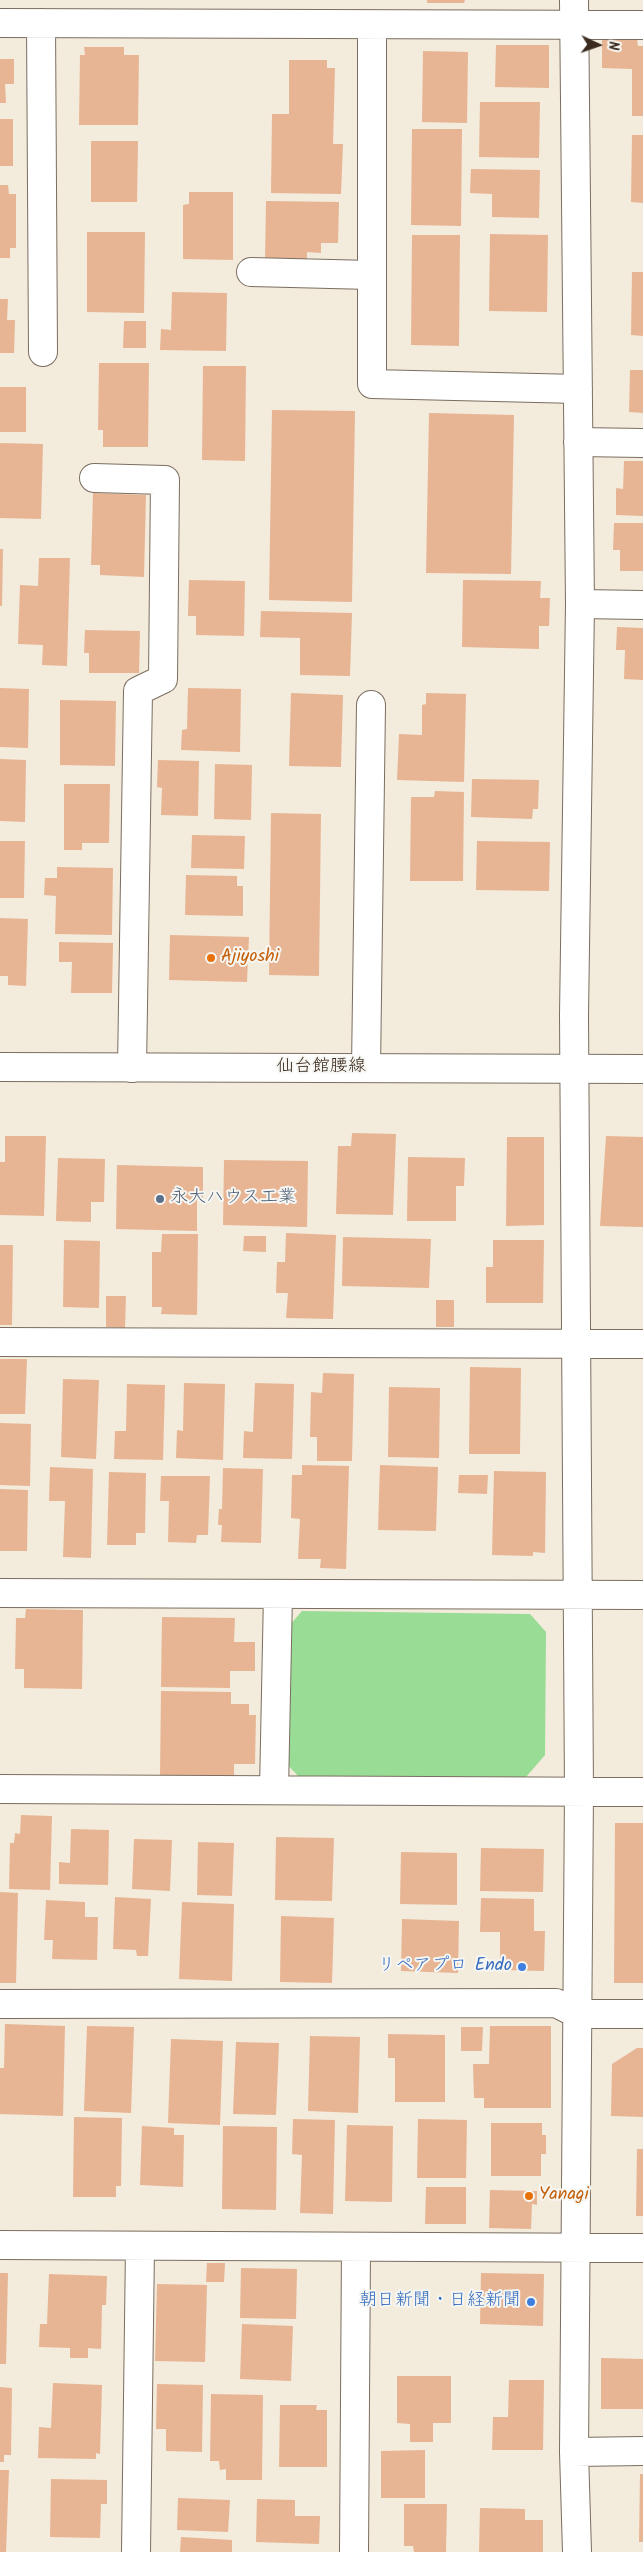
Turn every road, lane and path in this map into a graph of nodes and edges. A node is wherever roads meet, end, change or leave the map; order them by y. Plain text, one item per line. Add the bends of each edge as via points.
1 (574, 13) edge
2 (0, 23) edge
3 (41, 23) junction
4 (372, 25) junction
5 (643, 25) edge
6 (250, 272) dead end
7 (371, 275) junction
8 (43, 352) dead end
9 (578, 389) junction
10 (578, 442) junction
11 (643, 443) edge
12 (94, 478) dead end
13 (580, 604) junction
14 (643, 604) edge
15 (371, 705) dead end
16 (0, 1067) edge
17 (132, 1068) junction
18 (366, 1068) junction
19 (575, 1069) junction
20 (643, 1070) edge
21 (0, 1342) edge
22 (577, 1343) junction
23 (643, 1344) edge
24 (0, 1593) edge
25 (278, 1594) junction
26 (643, 1595) edge
27 (578, 1596) junction
28 (0, 1789) edge
29 (274, 1790) junction
30 (579, 1792) junction
31 (643, 1792) edge
32 (0, 2004) edge
33 (578, 2014) junction
34 (643, 2014) edge
35 (0, 2244) edge
36 (140, 2246) junction
37 (356, 2247) junction
38 (643, 2248) edge
39 (576, 2249) junction
40 (643, 2451) edge
41 (574, 2452) junction
42 (136, 2552) edge
43 (354, 2552) edge
44 (577, 2552) edge

1 - 4 street
1 - 5 street
1 - 9 street
2 - 3 street
3 - 4 street
3 - 8 street
4 - 7 street
6 - 7 street
7 - 9 street via 372,384
9 - 10 street
10 - 11 street
10 - 13 street
12 - 17 street via 164,480 163,678 138,691
13 - 14 street
13 - 19 street via 574,927
15 - 18 street
16 - 17 street, 仙台館腰線
17 - 18 street, 仙台館腰線
18 - 19 street, 仙台館腰線
19 - 20 street, 仙台館腰線
19 - 22 street
21 - 22 street
22 - 23 street
22 - 27 street
24 - 25 street
25 - 27 street
25 - 29 street
26 - 27 street
27 - 30 street
28 - 29 street
29 - 30 street
30 - 31 street
30 - 33 street
32 - 33 street via 556,2003
33 - 34 street
33 - 39 street
35 - 36 street
36 - 37 street
36 - 42 street
37 - 39 street
37 - 43 street
38 - 39 street
39 - 41 street
40 - 41 street
41 - 44 street

